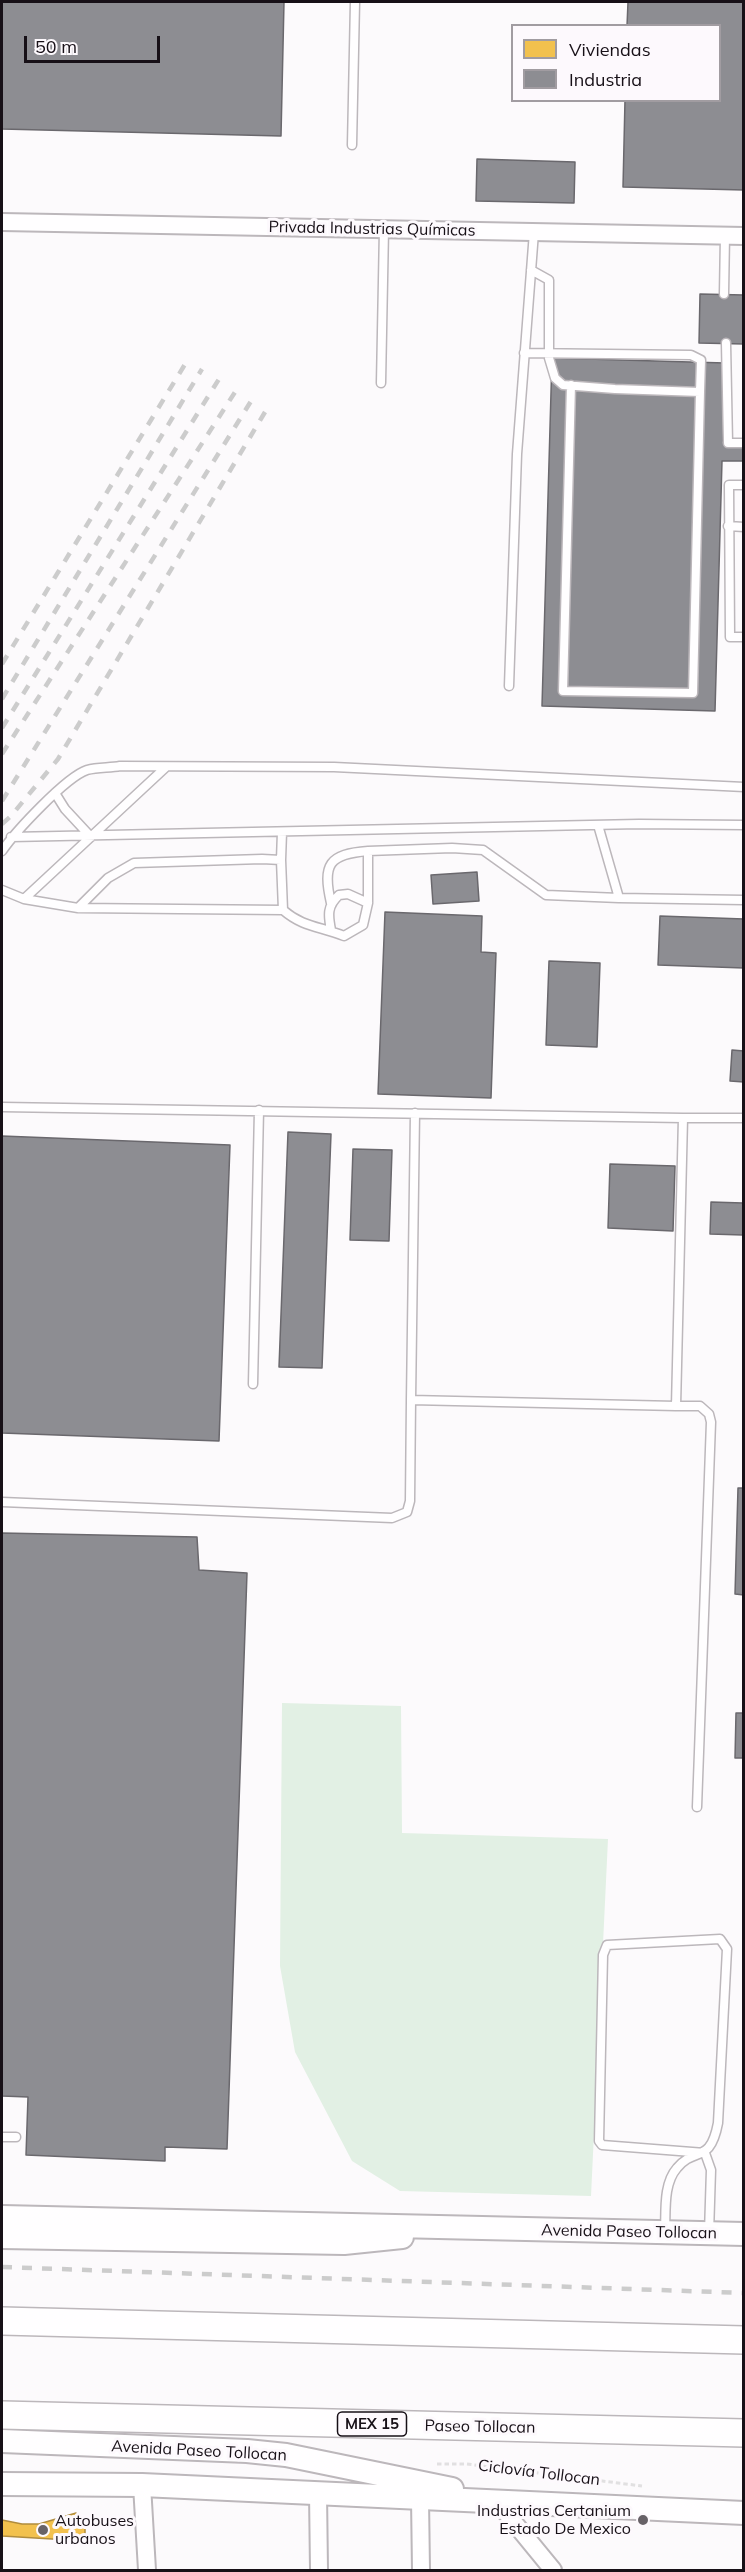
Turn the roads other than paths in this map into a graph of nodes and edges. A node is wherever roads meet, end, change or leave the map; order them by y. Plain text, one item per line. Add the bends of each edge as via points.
1 (355, 2) edge
2 (352, 145) dead end
3 (2, 222) edge
4 (384, 229) junction
5 (534, 232) junction
6 (725, 235) junction
7 (744, 236) edge
8 (531, 270) junction
9 (724, 294) dead end
10 (726, 343) dead end
11 (524, 353) junction
12 (381, 383) dead end
13 (571, 385) junction
14 (700, 392) junction
15 (744, 443) edge
16 (744, 485) edge
17 (728, 526) junction
18 (744, 527) edge
19 (744, 637) edge
20 (509, 686) dead end
21 (166, 766) junction
22 (744, 787) edge
23 (55, 793) junction
24 (598, 825) junction
25 (744, 825) edge
26 (282, 832) junction
27 (11, 837) junction
28 (91, 837) junction
29 (2, 851) edge
30 (368, 851) junction
31 (281, 860) junction
32 (2, 890) edge
33 (619, 898) junction
34 (24, 899) junction
35 (744, 900) edge
36 (331, 903) junction
37 (368, 903) junction
38 (78, 908) junction
39 (283, 910) junction
40 (331, 930) junction
41 (2, 1107) edge
42 (259, 1110) junction
43 (416, 1113) junction
44 (683, 1118) junction
45 (744, 1118) edge
46 (253, 1384) dead end
47 (411, 1401) junction
48 (676, 1406) junction
49 (2, 1502) edge
50 (697, 1807) dead end
51 (2, 2137) edge
52 (16, 2137) dead end
53 (705, 2153) junction
54 (2, 2217) edge
55 (443, 2227) junction
56 (665, 2233) junction
57 (709, 2234) junction
58 (744, 2234) edge
59 (2, 2237) edge
60 (2, 2321) edge
61 (744, 2340) edge
62 (2, 2415) edge
63 (744, 2433) edge
64 (2, 2441) edge
65 (2, 2484) edge
66 (142, 2485) junction
67 (318, 2493) junction
68 (420, 2499) junction
69 (498, 2503) junction
70 (744, 2513) edge
71 (147, 2571) edge
72 (319, 2571) edge
73 (421, 2571) edge
74 (553, 2571) edge

1 - 2 lane
3 - 4 street, Privada Industrias Químicas
4 - 5 street, Privada Industrias Químicas
4 - 12 lane
5 - 6 street, Privada Industrias Químicas
5 - 8 lane
6 - 7 street, Privada Industrias Químicas
6 - 9 lane
8 - 11 lane
8 - 13 lane via 549,280 551,369 555,378
10 - 15 lane via 728,443
11 - 14 lane via 691,355 701,360
11 - 20 lane via 512,539
13 - 14 lane
13 - 14 lane via 563,691 693,693
16 - 17 lane via 729,485
17 - 18 lane
17 - 19 lane via 730,637
21 - 22 lane via 334,767
21 - 23 lane via 86,770
21 - 28 lane
23 - 27 lane
23 - 28 lane
24 - 25 lane
24 - 26 lane
24 - 33 lane
26 - 28 lane
26 - 31 lane
27 - 28 lane
27 - 29 lane
28 - 34 lane
30 - 33 lane via 483,850 546,895
30 - 36 lane via 350,852 331,861 327,872
30 - 37 lane
31 - 38 lane via 134,863 108,878
31 - 39 lane
32 - 34 lane
33 - 35 lane
34 - 38 lane
36 - 37 lane via 339,895 348,894
36 - 40 lane
37 - 40 lane via 363,925 344,936
38 - 39 lane
39 - 40 lane via 297,922
41 - 42 lane
42 - 43 lane
42 - 46 lane
43 - 44 lane
43 - 47 lane
44 - 45 lane
44 - 48 lane
47 - 48 lane
47 - 49 lane via 410,1501 407,1512 392,1518
48 - 50 lane via 700,1406 711,1422
51 - 52 lane
53 - 53 lane via 602,2145 599,2141 603,1965 607,1945 720,1940 726,1945 718,2123
53 - 56 lane via 685,2160 671,2178
53 - 57 lane via 711,2170
54 - 55 main road, Avenida Paseo Tollocan
55 - 56 main road, Avenida Paseo Tollocan
55 - 59 main road, Avenida Paseo Tollocan via 344,2243
56 - 57 main road, Avenida Paseo Tollocan
57 - 58 main road, Avenida Paseo Tollocan
60 - 61 highway
62 - 63 highway, Paseo Tollocan / MEX 15
64 - 69 main road, Avenida Paseo Tollocan via 286,2455 475,2493
65 - 66 main road, Avenida Paseo Tollocan
66 - 67 main road, Avenida Paseo Tollocan
66 - 71 street
67 - 68 main road, Avenida Paseo Tollocan
67 - 72 street
68 - 69 main road, Avenida Paseo Tollocan
68 - 73 street
69 - 70 main road, Avenida Paseo Tollocan
69 - 74 street

